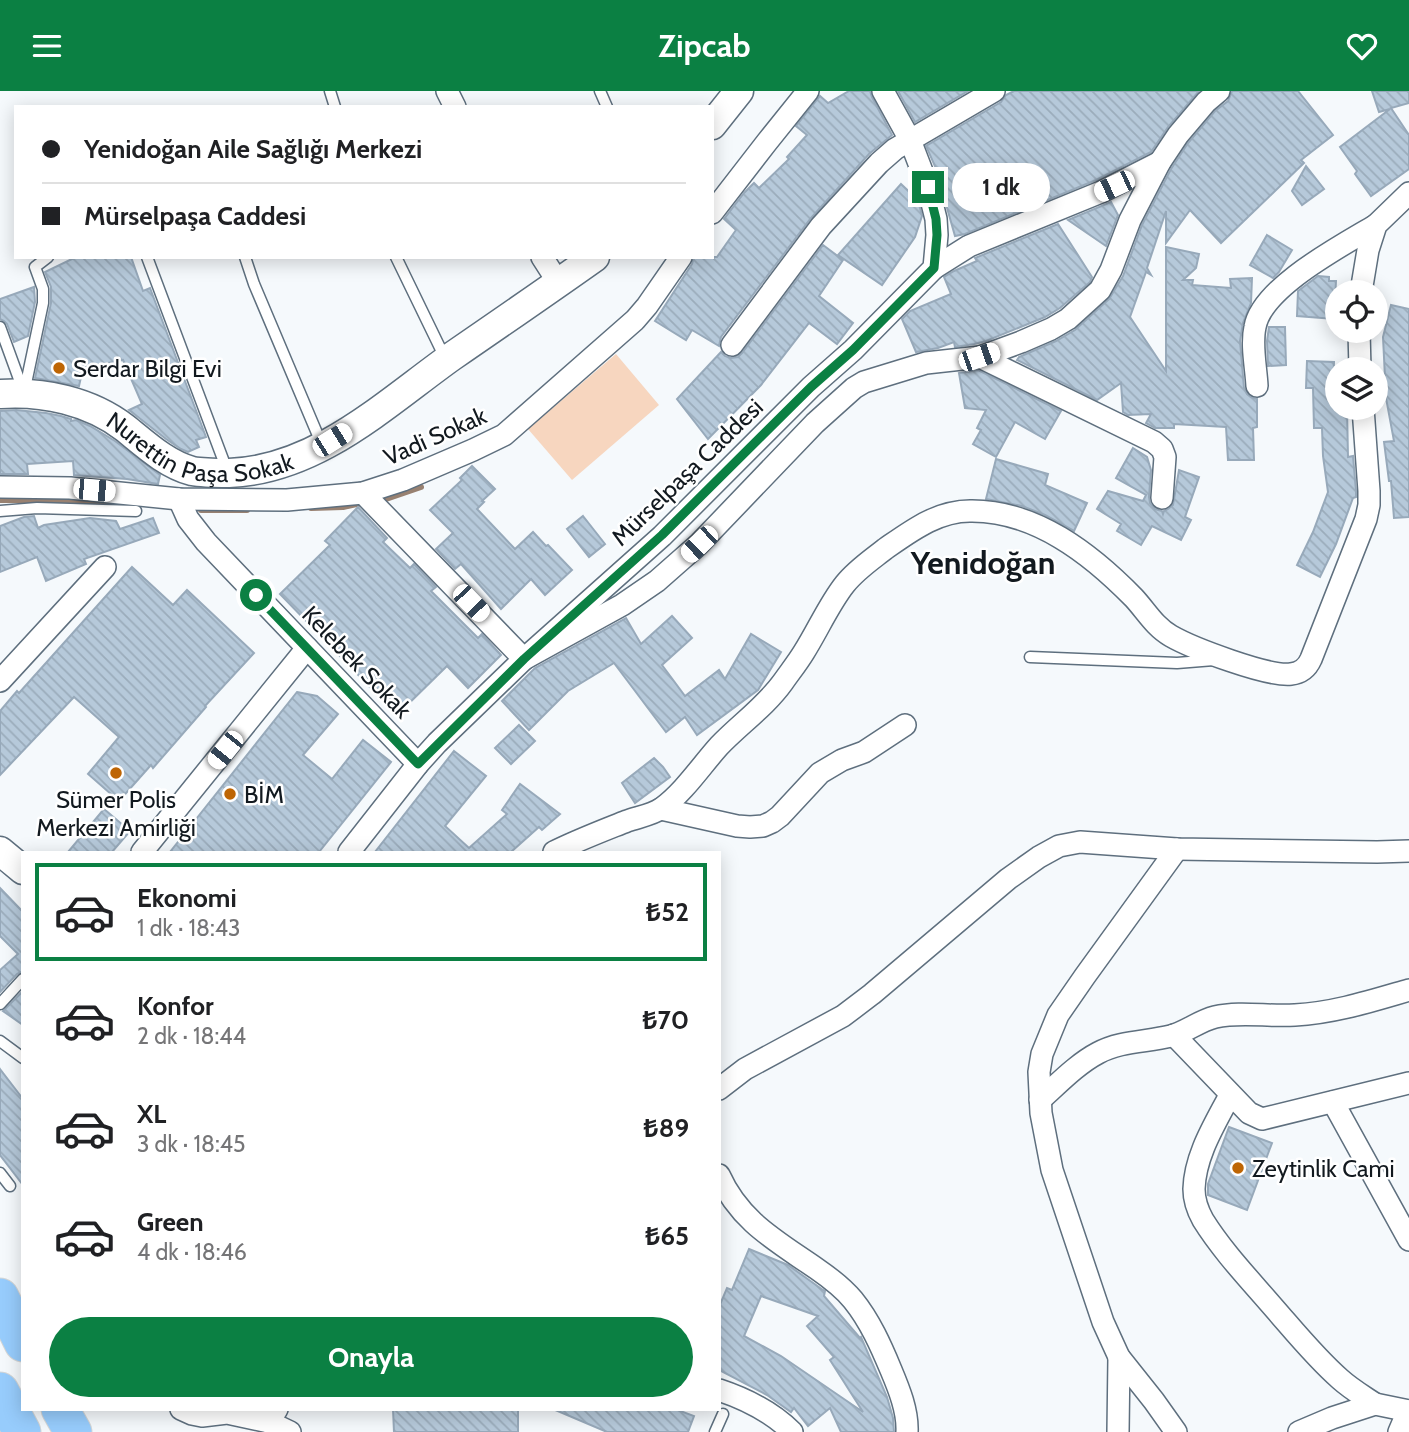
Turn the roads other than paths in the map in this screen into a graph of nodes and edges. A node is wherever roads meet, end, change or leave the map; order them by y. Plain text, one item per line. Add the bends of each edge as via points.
1 (739, 91) edge
2 (808, 91) edge
3 (883, 91) edge
4 (994, 91) edge
5 (1219, 91) edge
6 (714, 122) edge
7 (910, 141) junction
8 (1160, 162) junction
9 (1409, 193) edge
10 (714, 210) edge
11 (1376, 225) junction
12 (45, 259) edge
13 (147, 259) edge
14 (246, 259) edge
15 (397, 259) edge
16 (543, 259) edge
17 (592, 259) edge
18 (680, 259) edge
19 (934, 268) junction
20 (1363, 280) edge
21 (558, 282) junction
22 (0, 327) edge
23 (732, 345) dead end
24 (979, 357) junction
25 (447, 360) junction
26 (1256, 386) dead end
27 (12, 393) edge
28 (1364, 420) edge
29 (322, 445) junction
30 (201, 485) junction
31 (0, 487) edge
32 (363, 493) junction
33 (1162, 498) dead end
34 (0, 511) edge
35 (136, 512) dead end
36 (105, 567) dead end
37 (307, 648) junction
38 (1031, 657) dead end
39 (524, 659) junction
40 (1227, 659) junction
41 (0, 681) edge
42 (905, 725) dead end
43 (418, 764) junction
44 (661, 809) junction
45 (1177, 849) junction
46 (143, 851) edge
47 (350, 851) edge
48 (556, 851) edge
49 (1409, 851) edge
50 (21, 981) edge
51 (1409, 990) edge
52 (0, 1005) edge
53 (1174, 1035) junction
54 (0, 1041) edge
55 (21, 1057) edge
56 (1409, 1083) edge
57 (721, 1088) edge
58 (1230, 1095) junction
59 (1040, 1100) junction
60 (1333, 1102) junction
61 (0, 1173) edge
62 (721, 1179) edge
63 (10, 1186) dead end
64 (1409, 1240) edge
65 (7, 1298) edge
66 (21, 1336) edge
67 (1119, 1357) junction
68 (0, 1391) edge
69 (721, 1391) edge
70 (1375, 1403) junction
71 (56, 1411) edge
72 (61, 1411) edge
73 (185, 1411) edge
74 (1409, 1411) edge
75 (723, 1414) dead end
76 (273, 1416) edge
77 (22, 1432) edge
78 (66, 1432) edge
79 (73, 1432) edge
80 (290, 1432) edge
81 (715, 1432) edge
82 (792, 1432) edge
83 (907, 1432) edge
84 (1118, 1432) edge
85 (1176, 1432) edge
86 (1299, 1432) edge
87 (1399, 1432) edge

1 - 6 street
2 - 10 street
3 - 7 street
4 - 7 street
5 - 8 street
7 - 19 street via 936,219
7 - 23 street via 879,163 821,226
8 - 19 street, Mürselpaşa Caddesi via 1076,203 969,246
8 - 24 street via 1100,290 1051,329
9 - 11 street
11 - 20 street
11 - 26 street via 1283,285 1269,300 1255,325
12 - 27 lane via 35,267 43,303
13 - 30 lane
14 - 29 lane
15 - 25 lane
16 - 21 street
17 - 21 street, Nurettin Paşa Sokak
18 - 32 street, Vadi Sokak via 635,320 504,435
19 - 39 street, Mürselpaşa Caddesi via 662,535
21 - 25 street, Nurettin Paşa Sokak
22 - 27 lane
24 - 33 street via 1154,442 1165,457
24 - 39 street via 926,363 853,388 657,581
25 - 29 street, Nurettin Paşa Sokak via 371,416
27 - 30 street, Nurettin Paşa Sokak via 39,394 105,415 172,463 192,471
28 - 40 street via 1369,505 1307,666 1301,672 1279,674
29 - 30 street, Nurettin Paşa Sokak via 262,470
30 - 31 street, Vadi Sokak
30 - 32 street, Vadi Sokak via 287,500
30 - 37 street, Kelebek Sokak via 188,519
32 - 39 street
34 - 35 lane
36 - 41 street
37 - 43 street, Kelebek Sokak
37 - 46 street
38 - 40 lane via 1177,663
39 - 43 street, Mürselpaşa Caddesi
40 - 44 street via 1162,630 1105,571 1031,522 982,511 943,515 917,527 853,575 780,685
42 - 44 street via 864,752 820,772 780,816 763,826 737,826
43 - 47 street, Mürselpaşa Caddesi
44 - 48 street
45 - 49 street
45 - 57 street via 1080,842 1059,846 1008,880 843,1016
45 - 59 street via 1058,1014 1042,1054
50 - 52 lane
51 - 53 street via 1326,1012 1213,1017
53 - 58 street
53 - 59 street via 1106,1049
54 - 55 lane
56 - 60 street
58 - 60 street via 1262,1119
58 - 70 street via 1196,1173 1194,1190 1202,1218 1312,1352 1338,1378
59 - 67 street via 1052,1170
60 - 64 street
61 - 63 lane
62 - 83 street via 748,1219 853,1299 897,1384
65 - 66 highway
67 - 84 street
67 - 85 street
68 - 77 highway
69 - 82 street via 765,1410
70 - 74 street
70 - 86 street
71 - 78 highway
72 - 79 highway
73 - 76 street via 202,1416
74 - 87 street
75 - 81 lane
76 - 80 street

